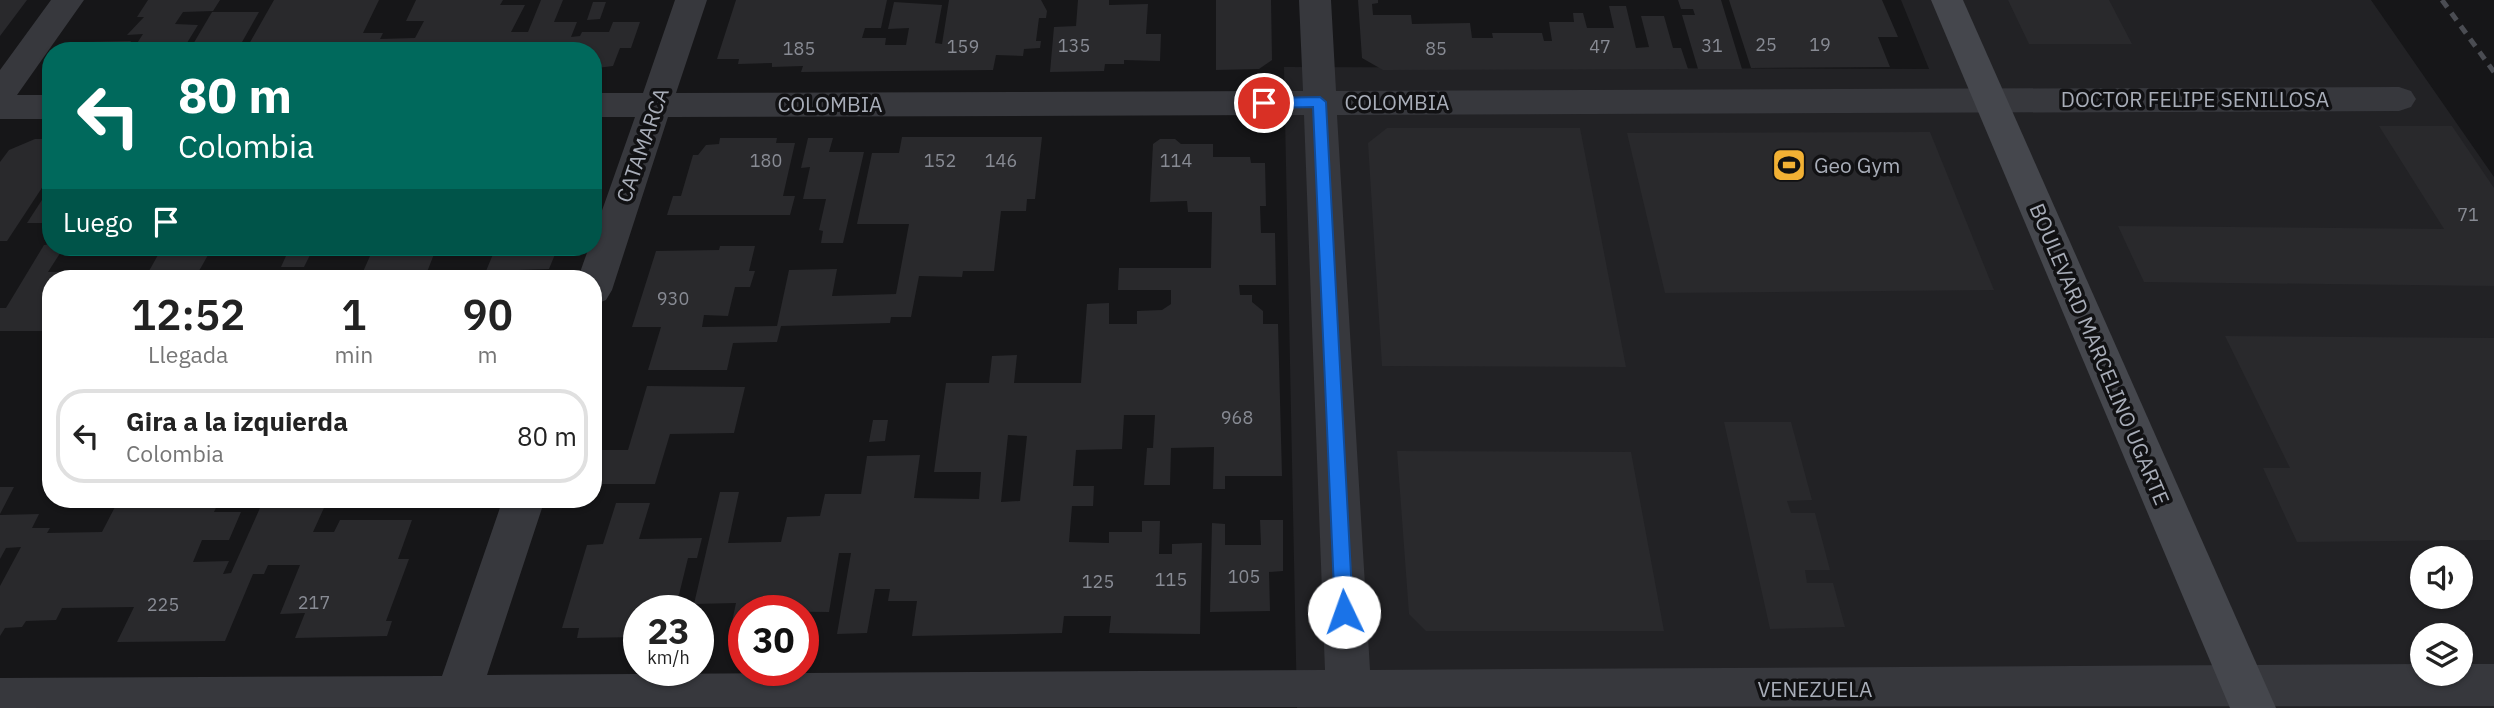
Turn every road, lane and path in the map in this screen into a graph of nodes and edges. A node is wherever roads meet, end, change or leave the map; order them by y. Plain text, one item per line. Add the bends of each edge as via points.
1 (68, 0) edge
2 (691, 0) edge
3 (1315, 0) edge
4 (1947, 0) edge
5 (0, 94) edge
6 (1990, 99) junction
7 (2399, 99) dead end
8 (1320, 102) junction
9 (602, 105) edge
10 (655, 105) junction
11 (0, 107) edge
12 (42, 107) edge
13 (600, 270) edge
14 (521, 508) edge
15 (2494, 685) edge
16 (2248, 697) edge
17 (0, 700) edge
18 (1349, 700) edge
19 (456, 702) edge

1 - 5 street
2 - 10 street, CATAMARCA
3 - 8 street
4 - 6 main road, BOULEVARD MARCELINO UGARTE
6 - 7 street, DOCTOR FELIPE SENILLOSA
6 - 8 street, COLOMBIA
6 - 16 main road, BOULEVARD MARCELINO UGARTE
8 - 10 street, COLOMBIA
8 - 18 street
9 - 10 street, COLOMBIA
10 - 13 street, CATAMARCA
11 - 12 street
14 - 19 street
15 - 16 street, VENEZUELA
16 - 18 street, VENEZUELA
17 - 19 street, VENEZUELA
18 - 19 street, VENEZUELA

